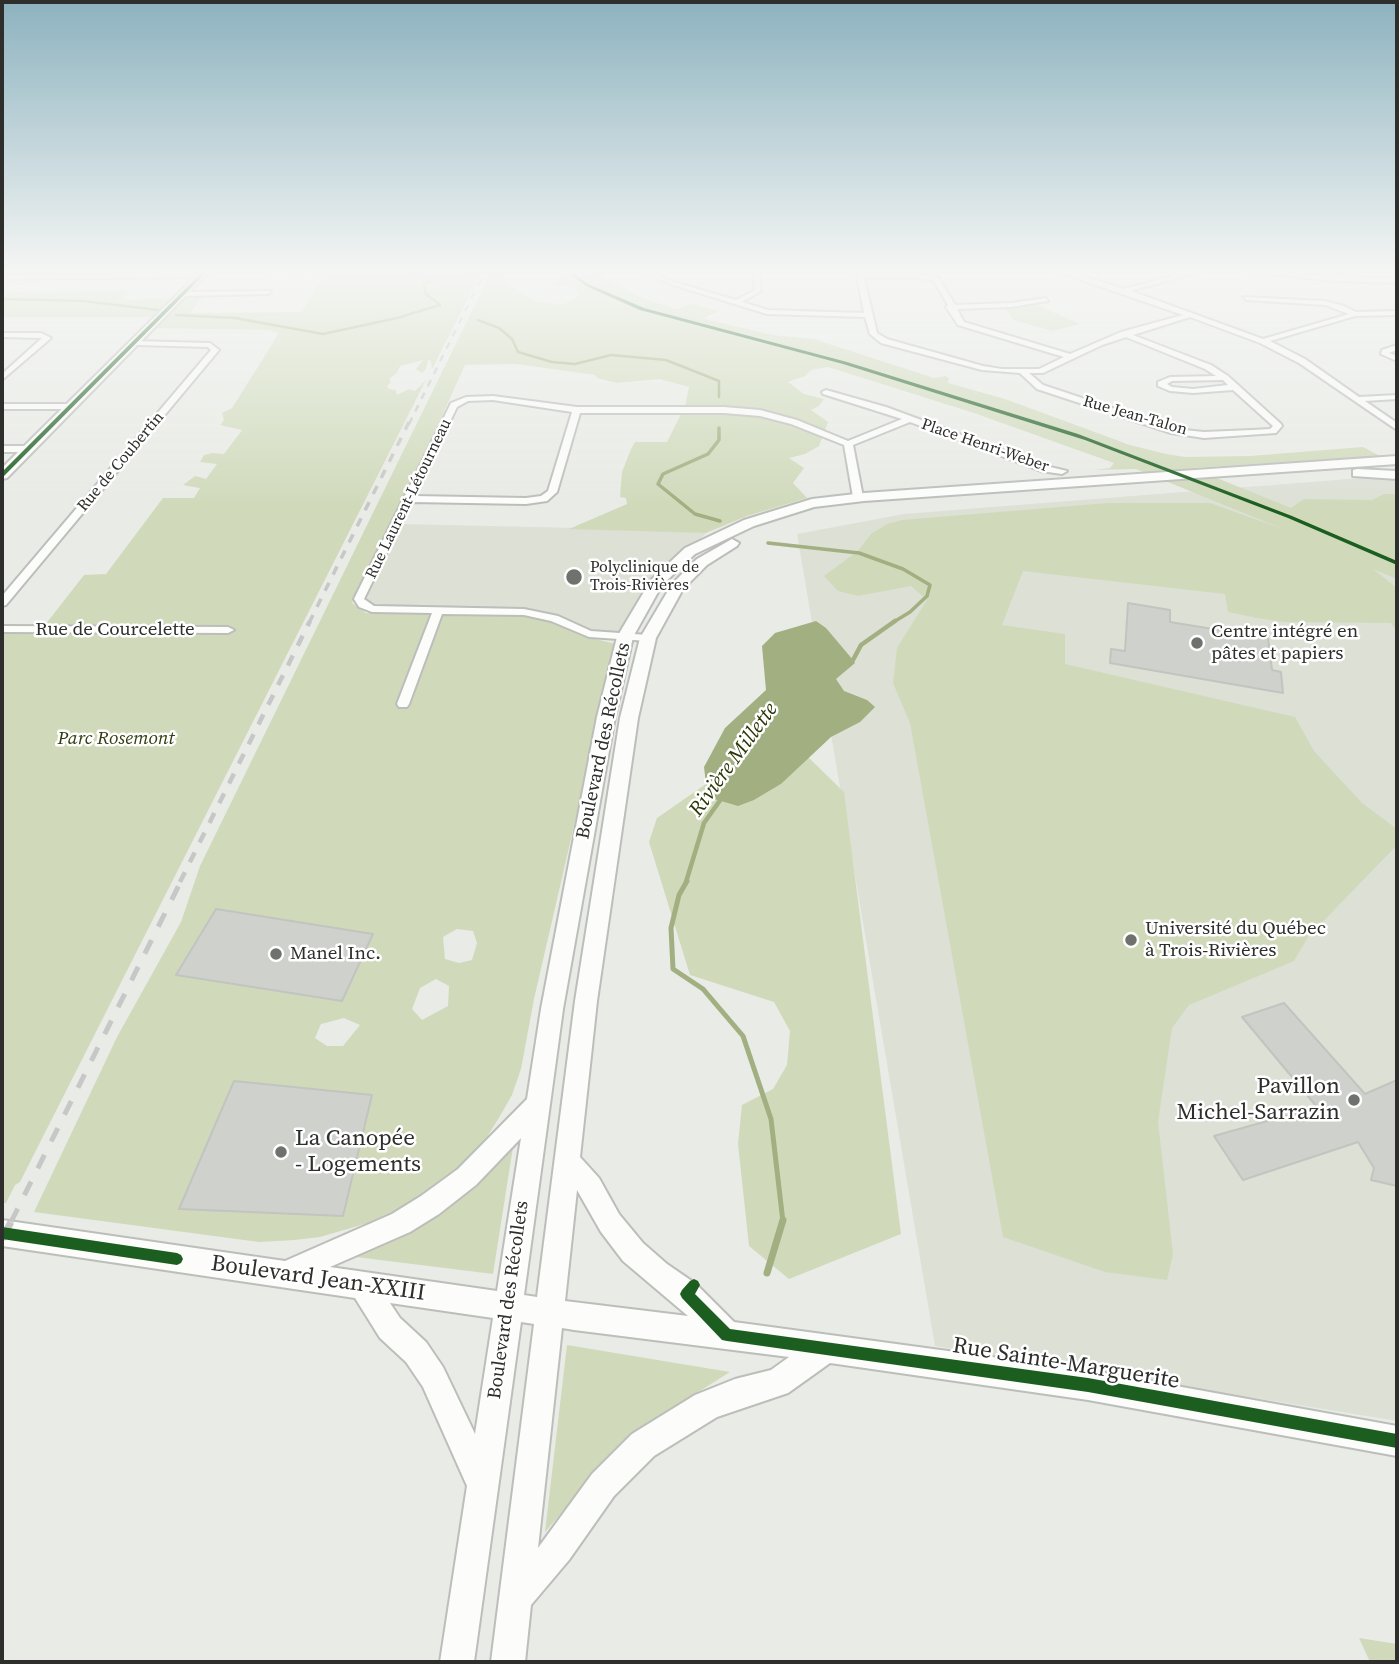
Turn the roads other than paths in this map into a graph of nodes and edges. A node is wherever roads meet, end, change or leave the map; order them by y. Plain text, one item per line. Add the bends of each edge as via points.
1 (35, 349) edge
2 (130, 349) edge
3 (214, 349) edge
4 (912, 349) edge
5 (1043, 349) edge
6 (1091, 349) edge
7 (1161, 349) edge
8 (1279, 349) edge
9 (1393, 349) edge
10 (1072, 357) junction
11 (1397, 359) edge
12 (2, 367) edge
13 (15, 367) junction
14 (1023, 372) junction
15 (2, 377) edge
16 (1225, 378) junction
17 (1235, 387) junction
18 (826, 392) dead end
19 (1397, 397) edge
20 (1360, 399) junction
21 (72, 406) junction
22 (2, 407) edge
23 (578, 410) junction
24 (909, 419) junction
25 (1397, 427) edge
26 (848, 444) junction
27 (2, 449) edge
28 (29, 449) junction
29 (1397, 460) edge
30 (1397, 468) edge
31 (1062, 471) dead end
32 (1338, 472) junction
33 (2, 475) edge
34 (1397, 475) edge
35 (858, 497) junction
36 (410, 499) junction
37 (2, 603) edge
38 (438, 611) junction
39 (2, 629) edge
40 (228, 630) dead end
41 (637, 638) junction
42 (403, 704) dead end
43 (537, 1105) junction
44 (567, 1161) junction
45 (2, 1233) edge
46 (285, 1275) junction
47 (363, 1286) junction
48 (509, 1306) junction
49 (548, 1313) junction
50 (727, 1335) junction
51 (827, 1348) junction
52 (1397, 1441) edge
53 (482, 1484) junction
54 (516, 1598) junction
55 (457, 1662) edge
56 (508, 1662) edge

1 - 13 street
2 - 21 main road
3 - 37 street, Rue de Coubertin
4 - 14 street via 982,368
5 - 10 street
6 - 10 street
7 - 16 street, Rue Jean-Talon
8 - 20 street
9 - 11 street via 1385,354
10 - 14 street via 1040,371
12 - 13 street
13 - 15 street
14 - 17 street, Rue Jean-Talon via 1040,387 1174,431 1204,435 1273,431 1278,426
16 - 17 street, Rue Jean-Talon
16 - 17 street, Rue Jean-Talon via 1170,379 1161,384 1193,391
18 - 24 street, Place Henri-Weber
19 - 20 street
20 - 25 street
21 - 22 street
21 - 28 main road
23 - 26 street, Rue Laurent-Létourneau via 760,413
23 - 36 street, Rue Laurent-Létourneau via 493,398 454,405
23 - 36 street via 552,492 544,499
24 - 26 street, Place Henri-Weber
24 - 31 street, Place Henri-Weber
26 - 35 street
27 - 28 street
28 - 33 main road
29 - 35 main road, Boulevard des Récollets
30 - 32 main road, Boulevard des Récollets
32 - 34 main road
32 - 41 main road, Boulevard des Récollets via 820,511 760,530 702,562
35 - 41 main road, Boulevard des Récollets via 812,503 749,523 690,551 656,583
36 - 38 street, Rue Laurent-Létourneau via 359,599 372,609
38 - 41 street via 524,612 554,618 589,634
38 - 42 street
39 - 40 street, Rue de Courcelette
41 - 43 main road, Boulevard des Récollets via 601,744
41 - 44 main road, Boulevard des Récollets
43 - 46 main road via 467,1177 430,1205
43 - 48 main road, Boulevard des Récollets
44 - 49 main road, Boulevard des Récollets
44 - 50 main road via 590,1186 633,1252 686,1294
45 - 46 main road, Boulevard Jean-XXIII
46 - 47 main road, Boulevard Jean-XXIII
47 - 48 main road, Boulevard Jean-XXIII
47 - 53 main road via 390,1328 433,1377
48 - 49 main road, Rue Sainte-Marguerite
48 - 53 main road, Boulevard des Récollets
49 - 50 main road, Rue Sainte-Marguerite
49 - 54 main road, Boulevard des Récollets
50 - 51 main road, Rue Sainte-Marguerite
51 - 52 main road, Rue Sainte-Marguerite via 1088,1385
51 - 54 main road via 778,1383 698,1410 643,1445 603,1485
53 - 55 main road, Boulevard des Récollets
54 - 56 main road, Boulevard des Récollets

